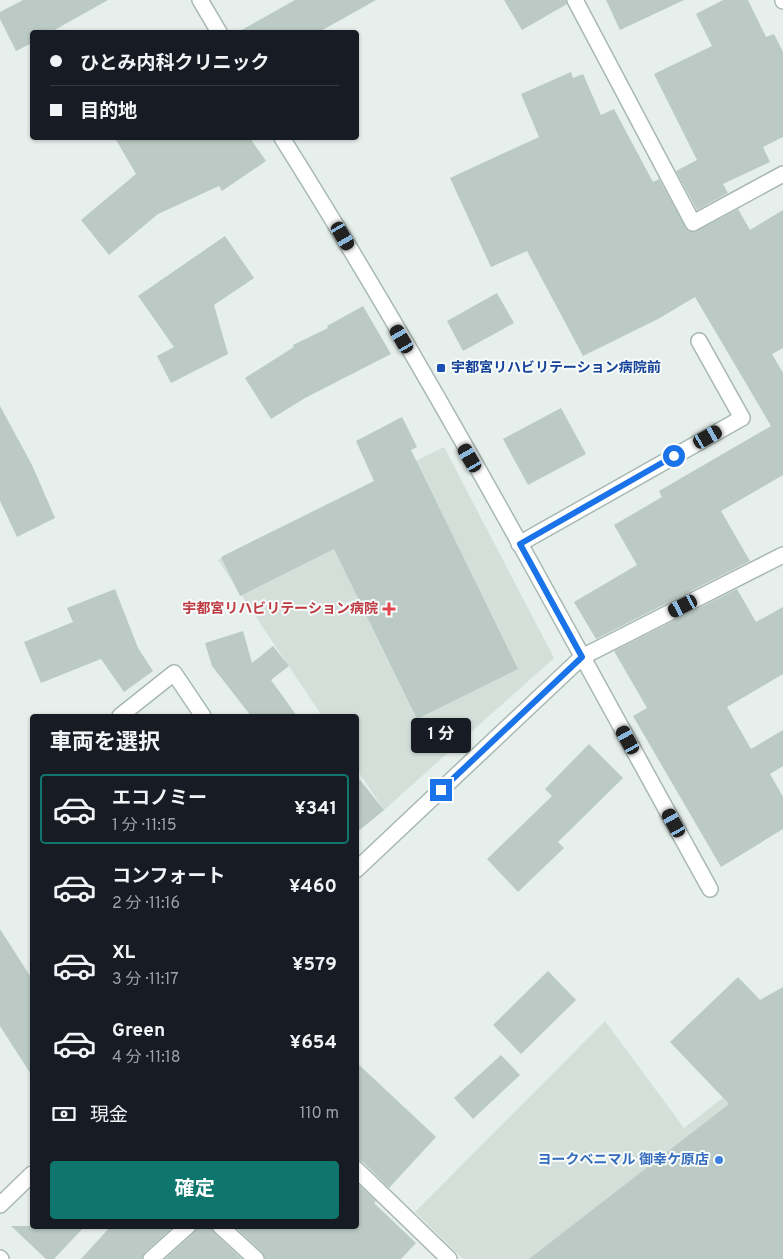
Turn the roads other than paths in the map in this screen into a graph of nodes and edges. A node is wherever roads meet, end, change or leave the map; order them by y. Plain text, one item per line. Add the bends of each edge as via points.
1 (200, 0) edge
2 (575, 0) edge
3 (218, 30) edge
4 (283, 140) edge
5 (783, 174) edge
6 (699, 341) dead end
7 (520, 544) junction
8 (783, 555) edge
9 (582, 657) junction
10 (123, 714) edge
11 (202, 714) edge
12 (359, 867) edge
13 (710, 889) dead end
14 (359, 1172) edge
15 (30, 1176) edge
16 (0, 1205) edge
17 (185, 1229) edge
18 (223, 1229) edge
19 (151, 1259) edge
20 (256, 1259) edge
21 (448, 1259) edge

1 - 3 street
2 - 5 street via 693,223
4 - 7 street via 333,219
6 - 7 street via 742,418
7 - 9 street
8 - 9 street
9 - 12 street
9 - 13 street
10 - 11 street via 174,673
14 - 21 street
15 - 16 street
17 - 19 street
18 - 20 street

